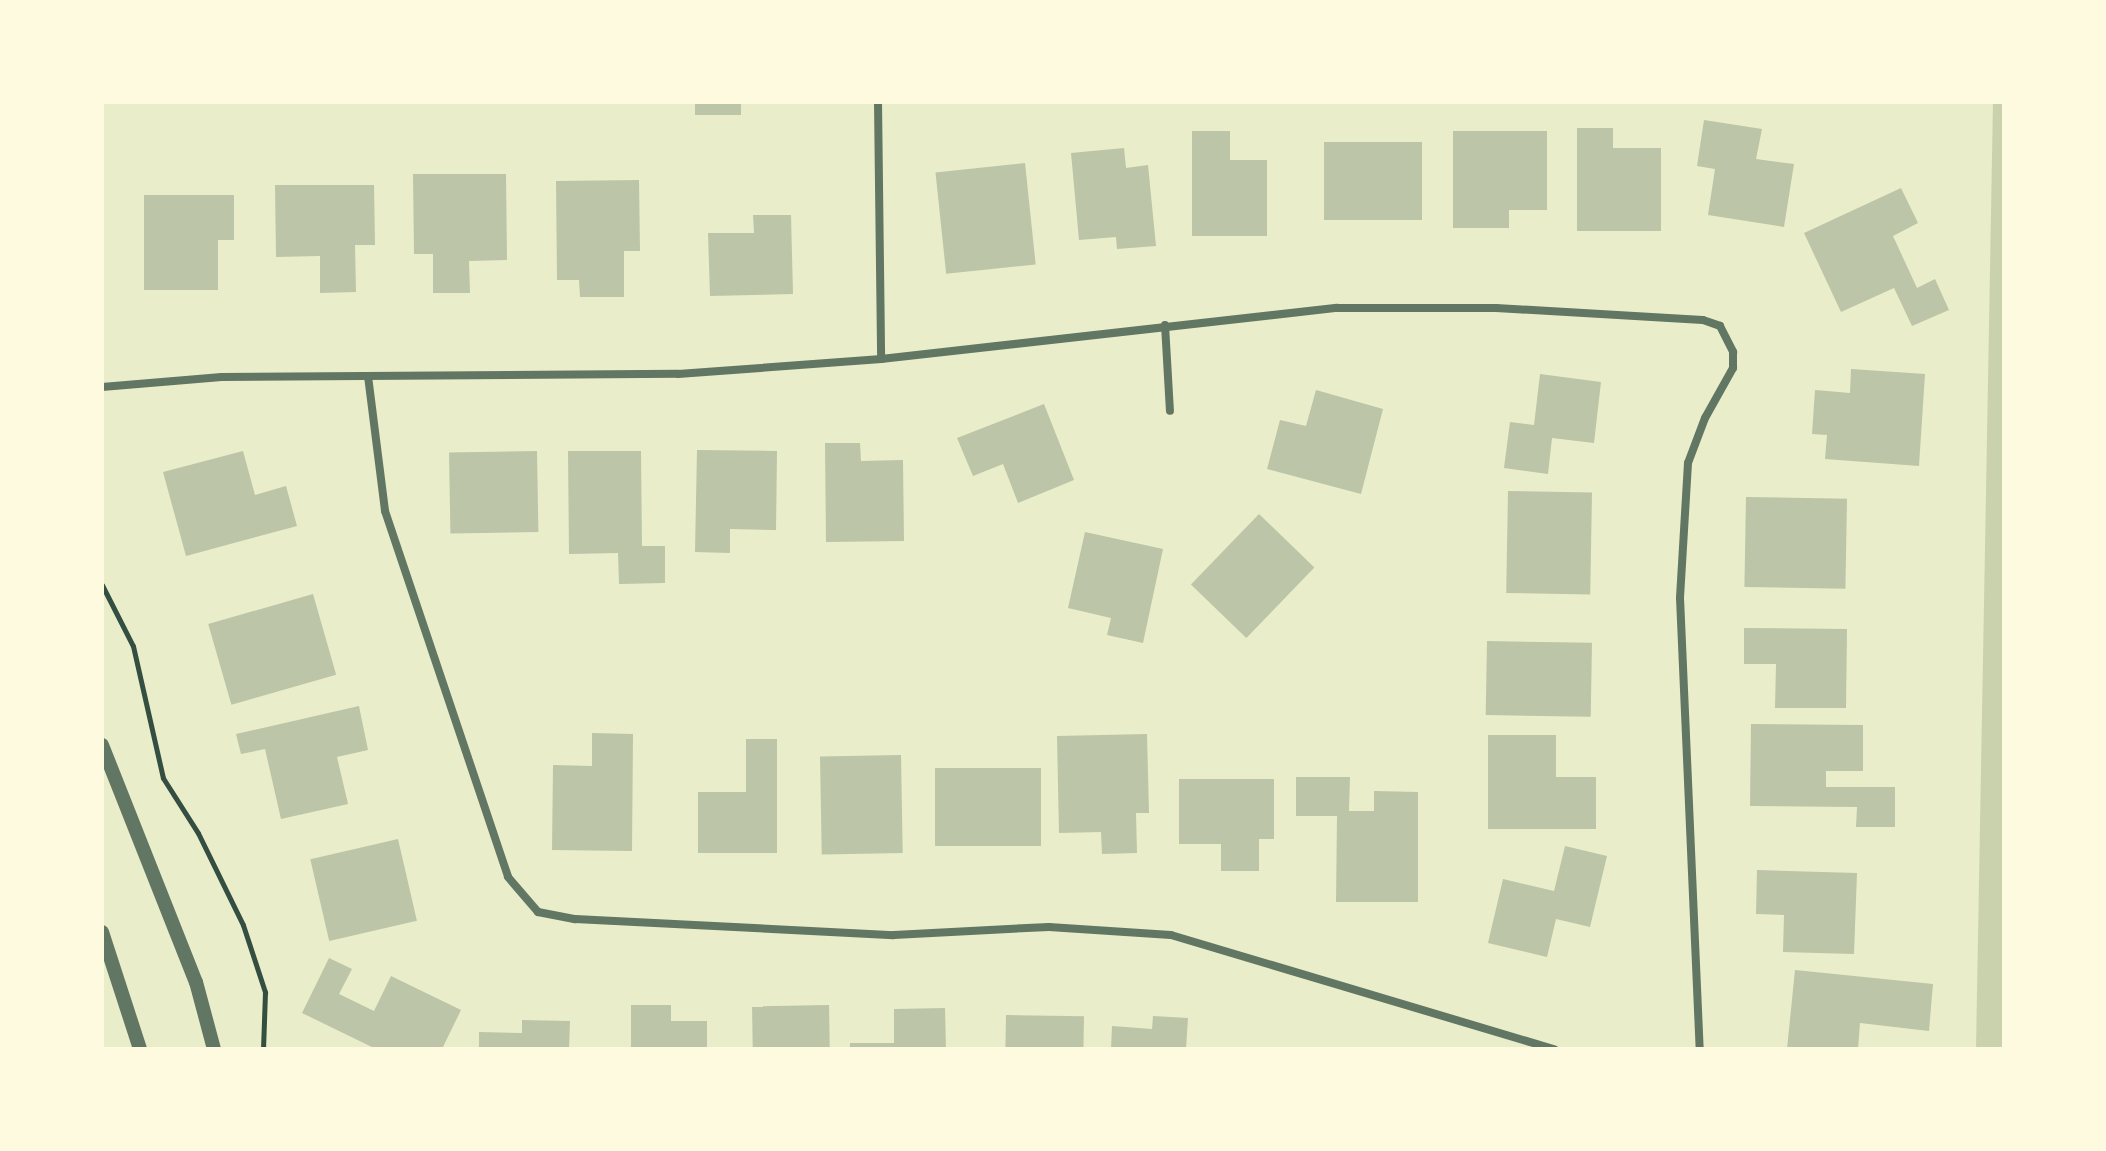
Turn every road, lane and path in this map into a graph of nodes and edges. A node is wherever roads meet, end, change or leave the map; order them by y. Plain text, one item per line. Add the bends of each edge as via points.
1 (878, 102) edge
2 (1165, 325) junction
3 (881, 359) junction
4 (368, 376) junction
5 (102, 387) edge
6 (1170, 411) dead end
7 (102, 585) edge
8 (102, 745) edge
9 (102, 932) edge
10 (140, 1049) edge
11 (214, 1049) edge
12 (263, 1049) edge
13 (1554, 1049) edge
14 (1700, 1049) edge

1 - 3 street
2 - 3 street
2 - 6 street
2 - 14 street via 1337,308 1496,308 1703,320 1720,326 1733,352 1733,368 1688,463 1680,598
3 - 4 street via 678,374
4 - 5 street via 144,380
4 - 13 street via 385,511 508,877 538,912 575,919 894,935 1049,927 1171,935
7 - 12 path via 133,646 163,778 198,833 243,925 265,992
8 - 11 street via 196,982
9 - 10 street

